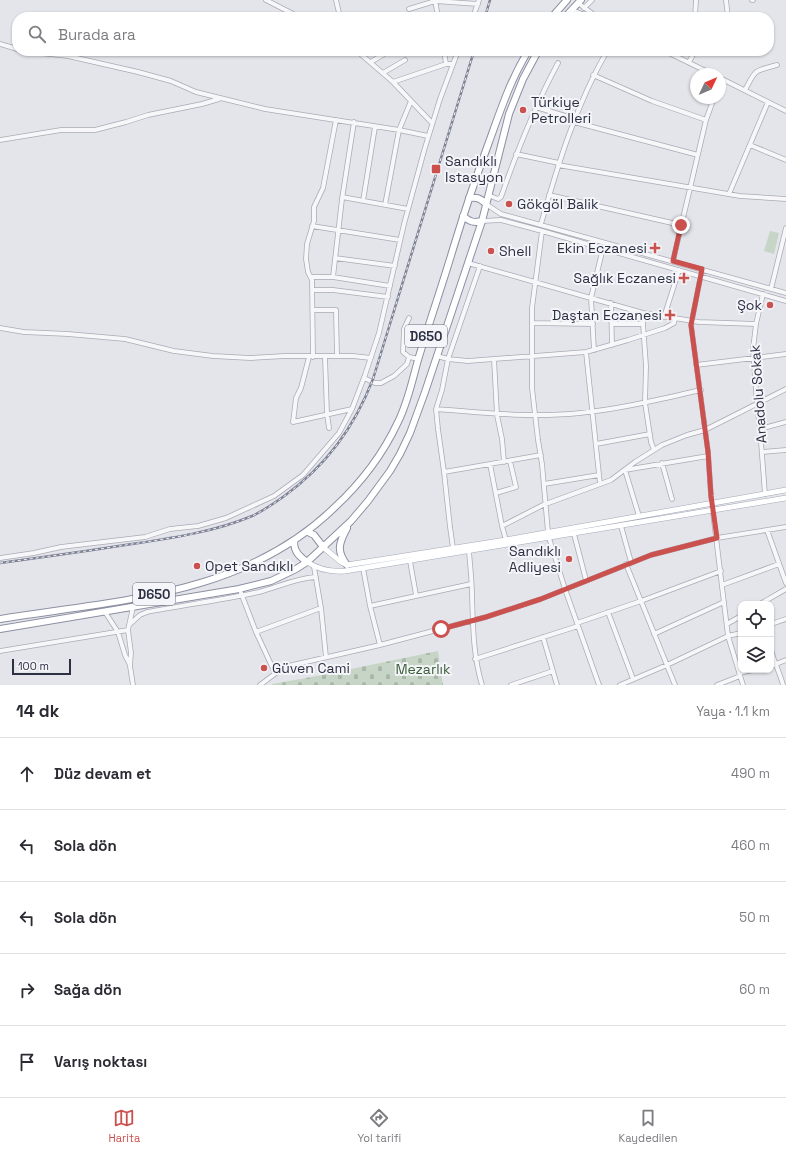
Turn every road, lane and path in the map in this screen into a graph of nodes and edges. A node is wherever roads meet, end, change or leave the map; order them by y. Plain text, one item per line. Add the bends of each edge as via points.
1 (266, 0) edge
2 (336, 0) edge
3 (435, 0) edge
4 (592, 0) edge
5 (696, 0) edge
6 (726, 0) edge
7 (564, 1) edge
8 (578, 1) edge
9 (479, 2) edge
10 (584, 8) junction
11 (409, 9) dead end
12 (572, 10) junction
13 (289, 12) edge
14 (339, 12) edge
15 (437, 12) edge
16 (475, 12) edge
17 (556, 12) edge
18 (577, 12) edge
19 (590, 12) edge
20 (695, 12) edge
21 (727, 12) edge
22 (0, 44) edge
23 (12, 48) edge
24 (68, 56) edge
25 (363, 56) edge
26 (381, 56) edge
27 (445, 56) edge
28 (456, 56) edge
29 (525, 56) edge
30 (535, 56) edge
31 (603, 56) edge
32 (676, 56) edge
33 (692, 56) edge
34 (405, 60) dead end
35 (371, 62) junction
36 (689, 62) junction
37 (558, 63) dead end
38 (446, 64) junction
39 (453, 64) junction
40 (777, 65) dead end
41 (700, 68) edge
42 (383, 73) junction
43 (593, 75) junction
44 (393, 82) junction
45 (726, 82) edge
46 (745, 90) junction
47 (220, 99) junction
48 (411, 101) junction
49 (768, 102) junction
50 (712, 104) edge
51 (536, 107) junction
52 (786, 111) edge
53 (336, 120) junction
54 (574, 120) junction
55 (706, 120) junction
56 (354, 122) junction
57 (432, 123) junction
58 (375, 126) junction
59 (399, 130) junction
60 (428, 136) junction
61 (0, 140) edge
62 (750, 145) junction
63 (516, 154) junction
64 (698, 155) junction
65 (786, 160) edge
66 (559, 164) junction
67 (690, 188) junction
68 (729, 194) junction
69 (488, 195) junction
70 (549, 196) junction
71 (342, 197) junction
72 (469, 198) junction
73 (786, 199) edge
74 (363, 201) junction
75 (486, 204) junction
76 (385, 205) junction
77 (408, 209) junction
78 (463, 216) junction
79 (482, 221) junction
80 (541, 224) junction
81 (681, 225) junction
82 (312, 226) junction
83 (786, 228) edge
84 (338, 229) junction
85 (542, 231) junction
86 (400, 240) junction
87 (603, 248) junction
88 (335, 258) junction
89 (673, 261) junction
90 (468, 263) junction
91 (394, 266) junction
92 (480, 266) junction
93 (702, 269) junction
94 (679, 270) junction
95 (333, 276) junction
96 (700, 276) junction
97 (311, 277) junction
98 (536, 283) junction
99 (390, 286) junction
100 (771, 289) junction
101 (313, 290) junction
102 (786, 293) edge
103 (763, 294) junction
104 (388, 297) junction
105 (591, 298) junction
106 (786, 302) edge
107 (611, 303) junction
108 (313, 310) junction
109 (643, 313) junction
110 (664, 317) junction
111 (409, 318) dead end
112 (675, 319) junction
113 (692, 320) junction
114 (532, 323) junction
115 (593, 324) junction
116 (612, 324) junction
117 (643, 324) junction
118 (756, 324) junction
119 (0, 328) edge
120 (643, 335) junction
121 (612, 345) junction
122 (594, 350) junction
123 (586, 352) junction
124 (786, 354) edge
125 (337, 356) junction
126 (436, 356) junction
127 (311, 357) junction
128 (325, 357) junction
129 (409, 357) junction
130 (532, 357) junction
131 (371, 358) junction
132 (754, 358) junction
133 (419, 359) junction
134 (448, 359) junction
135 (494, 359) junction
136 (696, 365) junction
137 (364, 378) junction
138 (786, 389) edge
139 (700, 390) junction
140 (645, 403) junction
141 (756, 404) junction
142 (436, 409) junction
143 (352, 410) junction
144 (593, 411) junction
145 (327, 414) junction
146 (497, 415) junction
147 (535, 415) junction
148 (786, 422) edge
149 (329, 428) dead end
150 (760, 429) junction
151 (705, 430) junction
152 (650, 434) junction
153 (596, 444) junction
154 (654, 450) junction
155 (786, 450) edge
156 (762, 452) junction
157 (541, 456) junction
158 (708, 456) junction
159 (510, 461) junction
160 (504, 462) junction
161 (662, 463) junction
162 (490, 464) junction
163 (625, 470) junction
164 (444, 472) junction
165 (599, 475) junction
166 (544, 484) junction
167 (600, 484) junction
168 (786, 490) edge
169 (496, 493) junction
170 (765, 494) junction
171 (672, 498) dead end
172 (786, 498) edge
173 (547, 504) junction
174 (712, 504) junction
175 (713, 511) junction
176 (639, 516) junction
177 (351, 521) junction
178 (502, 526) junction
179 (621, 526) junction
180 (786, 527) edge
181 (767, 530) junction
182 (308, 532) junction
183 (574, 534) junction
184 (549, 535) junction
185 (717, 538) junction
186 (506, 540) junction
187 (294, 541) junction
188 (324, 548) junction
189 (454, 548) junction
190 (469, 551) junction
191 (0, 558) edge
192 (410, 561) junction
193 (307, 562) junction
194 (631, 562) junction
195 (626, 564) junction
196 (779, 564) junction
197 (347, 565) junction
198 (314, 567) junction
199 (363, 568) junction
200 (721, 570) junction
201 (316, 577) junction
202 (586, 580) junction
203 (786, 583) edge
204 (471, 584) junction
205 (722, 585) junction
206 (565, 589) junction
207 (786, 589) edge
208 (240, 592) junction
209 (416, 595) junction
210 (641, 601) junction
211 (765, 601) edge
212 (724, 602) junction
213 (370, 606) junction
214 (133, 607) junction
215 (321, 608) junction
216 (105, 612) junction
217 (608, 612) junction
218 (738, 618) edge
219 (786, 619) edge
220 (0, 620) edge
221 (472, 621) junction
222 (774, 623) edge
223 (727, 624) junction
224 (577, 625) junction
225 (129, 627) junction
226 (0, 629) edge
227 (118, 632) junction
228 (256, 632) junction
229 (654, 634) junction
230 (738, 634) edge
231 (728, 636) junction
232 (543, 637) junction
233 (380, 645) junction
234 (0, 651) edge
235 (326, 657) junction
236 (774, 657) edge
237 (475, 659) junction
238 (786, 660) edge
239 (777, 664) junction
240 (774, 665) edge
241 (130, 666) junction
242 (667, 666) junction
243 (553, 671) junction
244 (275, 673) junction
245 (745, 673) edge
246 (740, 675) junction
247 (633, 680) junction
248 (134, 685) edge
249 (260, 685) edge
250 (482, 685) edge
251 (511, 685) edge
252 (557, 685) edge
253 (599, 685) edge
254 (620, 685) edge
255 (675, 685) edge
256 (717, 685) edge
257 (743, 685) edge
258 (783, 685) edge

1 - 13 street
2 - 14 street
3 - 9 street
3 - 11 street
3 - 15 street
4 - 10 street
5 - 20 street
6 - 21 street
7 - 12 highway
7 - 17 highway
8 - 10 street
8 - 12 highway
9 - 16 street
10 - 19 street
12 - 18 street
22 - 23 street
24 - 47 street via 138,72
25 - 35 street
26 - 35 street
27 - 38 street
28 - 39 street
29 - 72 highway, D650 via 509,86
30 - 69 highway, D650 via 509,114
31 - 43 street
32 - 36 street
33 - 36 street
34 - 42 street
35 - 42 street
36 - 41 street
37 - 51 street
38 - 39 street
38 - 44 street
39 - 57 street
40 - 46 street via 754,73
42 - 44 street
43 - 54 street
43 - 55 street via 652,102
44 - 48 street
45 - 46 street
46 - 49 street
47 - 53 street
47 - 61 street via 95,130 61,130
48 - 57 street
48 - 59 street
49 - 52 street
49 - 62 street
50 - 55 street
51 - 54 street
51 - 63 street
53 - 56 street
53 - 82 street via 323,188 314,207
54 - 64 street
54 - 66 street
55 - 64 street
56 - 58 street
56 - 71 street
57 - 60 street
58 - 59 street
58 - 74 street
59 - 60 street
59 - 76 street
60 - 77 street
62 - 65 street
62 - 68 street
63 - 66 street
63 - 69 street via 501,197 498,200
64 - 67 street
66 - 67 street
66 - 70 street
67 - 68 street
67 - 81 street
68 - 73 street
69 - 75 highway, D650
70 - 80 street
70 - 81 street
71 - 74 street
71 - 84 street
72 - 75 highway via 476,197
72 - 78 highway, D650
74 - 76 street
75 - 79 highway, D650
75 - 80 street via 501,214
76 - 77 street
77 - 86 street
78 - 79 highway via 474,223
78 - 133 highway, D650
79 - 85 street via 501,220
79 - 90 highway, D650
80 - 89 street
81 - 89 street
82 - 84 street
82 - 97 street via 306,259
83 - 100 street
84 - 86 street
84 - 88 street
85 - 87 street
85 - 98 street
86 - 91 street
87 - 94 street
87 - 105 street
88 - 91 street
88 - 95 street
89 - 93 street
90 - 92 street
90 - 126 highway, D650
91 - 99 street
92 - 98 street
92 - 134 street
93 - 96 street
93 - 100 street
94 - 96 street
94 - 110 street
95 - 97 street
95 - 99 street
96 - 103 street
96 - 113 street
97 - 101 street
98 - 105 street
98 - 114 street
99 - 104 street
100 - 102 street
101 - 104 street
101 - 108 street
103 - 106 street
103 - 118 street, Anadolu Sokak
104 - 131 street
105 - 107 street
105 - 115 street
107 - 109 street
107 - 116 street
108 - 125 street via 336,310
108 - 127 street
109 - 110 street
109 - 117 street
110 - 112 street
111 - 129 street via 404,329 403,352
112 - 113 street
112 - 120 street via 670,326
113 - 118 street
113 - 136 street
114 - 115 street
114 - 130 street
115 - 122 street
116 - 117 street
116 - 121 street
117 - 120 street
118 - 132 street, Anadolu Sokak
119 - 127 street via 125,339 174,351 213,356
120 - 121 street
120 - 140 street via 646,366
121 - 122 street
122 - 123 street
123 - 130 street
123 - 144 street
124 - 132 street
125 - 128 street
125 - 131 street
126 - 134 street
126 - 177 highway, D650 via 418,412 400,454 368,502
127 - 128 street
127 - 145 street via 296,398 293,422
128 - 145 street
129 - 133 street
129 - 137 street via 407,364 394,376 381,383
130 - 135 street
130 - 147 street
131 - 137 street
132 - 136 street
132 - 141 street, Anadolu Sokak
133 - 182 highway, D650 via 403,411 381,452 349,494
134 - 135 street
134 - 142 street
135 - 146 street
136 - 139 street
137 - 143 street
138 - 141 street
139 - 140 street
139 - 151 street
140 - 144 street
140 - 152 street
141 - 150 street, Anadolu Sokak
141 - 151 street
142 - 146 street
142 - 164 street
143 - 145 street
143 - 191 street via 339,433 302,475 274,496 226,518 198,526 170,529 145,537 61,547 34,554
144 - 147 street
144 - 153 street
145 - 149 street
146 - 147 street
146 - 160 street
147 - 157 street
148 - 150 street
150 - 156 street, Anadolu Sokak
151 - 154 street
151 - 158 street
152 - 153 street
152 - 154 street
153 - 165 street
154 - 163 street
155 - 156 street
156 - 170 street, Anadolu Sokak
157 - 159 street
157 - 166 street
158 - 161 street
158 - 174 street
159 - 160 street
159 - 169 street via 516,488
160 - 162 street
161 - 163 street
161 - 171 street
162 - 164 street
162 - 169 street
163 - 167 street
163 - 176 street
164 - 189 street
165 - 166 street
165 - 167 street
166 - 173 street
167 - 173 street
168 - 170 main road
169 - 178 street
170 - 174 main road
172 - 175 main road
173 - 178 street
173 - 184 street
174 - 175 street
174 - 176 main road
175 - 179 main road
175 - 185 street
176 - 184 main road
177 - 188 highway, D650
177 - 197 highway via 341,539 340,547 340,553
178 - 186 street
179 - 183 main road
179 - 194 street
180 - 181 street
181 - 185 street
181 - 196 street
182 - 187 highway, D650
182 - 188 highway via 314,535
183 - 184 main road
183 - 202 street
184 - 186 main road
184 - 190 main road
184 - 206 street
185 - 194 street
185 - 200 street
186 - 189 main road
187 - 193 highway via 294,550
187 - 220 highway, D650 via 254,564 195,585 108,603
188 - 193 highway, D650
188 - 197 main road
189 - 197 main road
190 - 192 main road
190 - 204 street
192 - 199 main road
192 - 209 street
193 - 198 main road
193 - 208 highway, D650 via 296,570
194 - 195 street
195 - 202 street
195 - 210 street
196 - 203 street
196 - 205 street
198 - 199 main road via 337,572
198 - 201 street
199 - 213 street
200 - 205 street
200 - 210 street
201 - 208 street via 269,589
201 - 215 street
202 - 206 street
204 - 209 street
204 - 221 street
205 - 212 street
206 - 221 street
206 - 224 street
207 - 211 street
208 - 214 highway, D650
208 - 225 street via 147,612 140,615
208 - 228 street
209 - 213 street
210 - 217 street
210 - 229 street
212 - 223 street
212 - 229 street
213 - 233 street
214 - 216 highway, D650
214 - 225 street
215 - 228 street
215 - 235 street
216 - 226 highway, D650
216 - 227 street
217 - 224 street
217 - 247 street
218 - 223 street
219 - 222 street
221 - 233 street
221 - 237 street
223 - 231 street
224 - 232 street
224 - 253 street
225 - 227 street
225 - 241 street
227 - 234 street
227 - 241 street
228 - 244 street
229 - 242 street
230 - 231 street
231 - 242 street
231 - 246 street
232 - 237 street
232 - 243 street
233 - 235 street
235 - 244 street via 284,667
236 - 239 street
237 - 250 street
238 - 239 street
239 - 240 street
239 - 258 street
241 - 248 street
242 - 247 street
242 - 255 street
243 - 251 street
243 - 252 street
244 - 249 street
245 - 246 street
246 - 256 street
246 - 257 street
247 - 254 street

